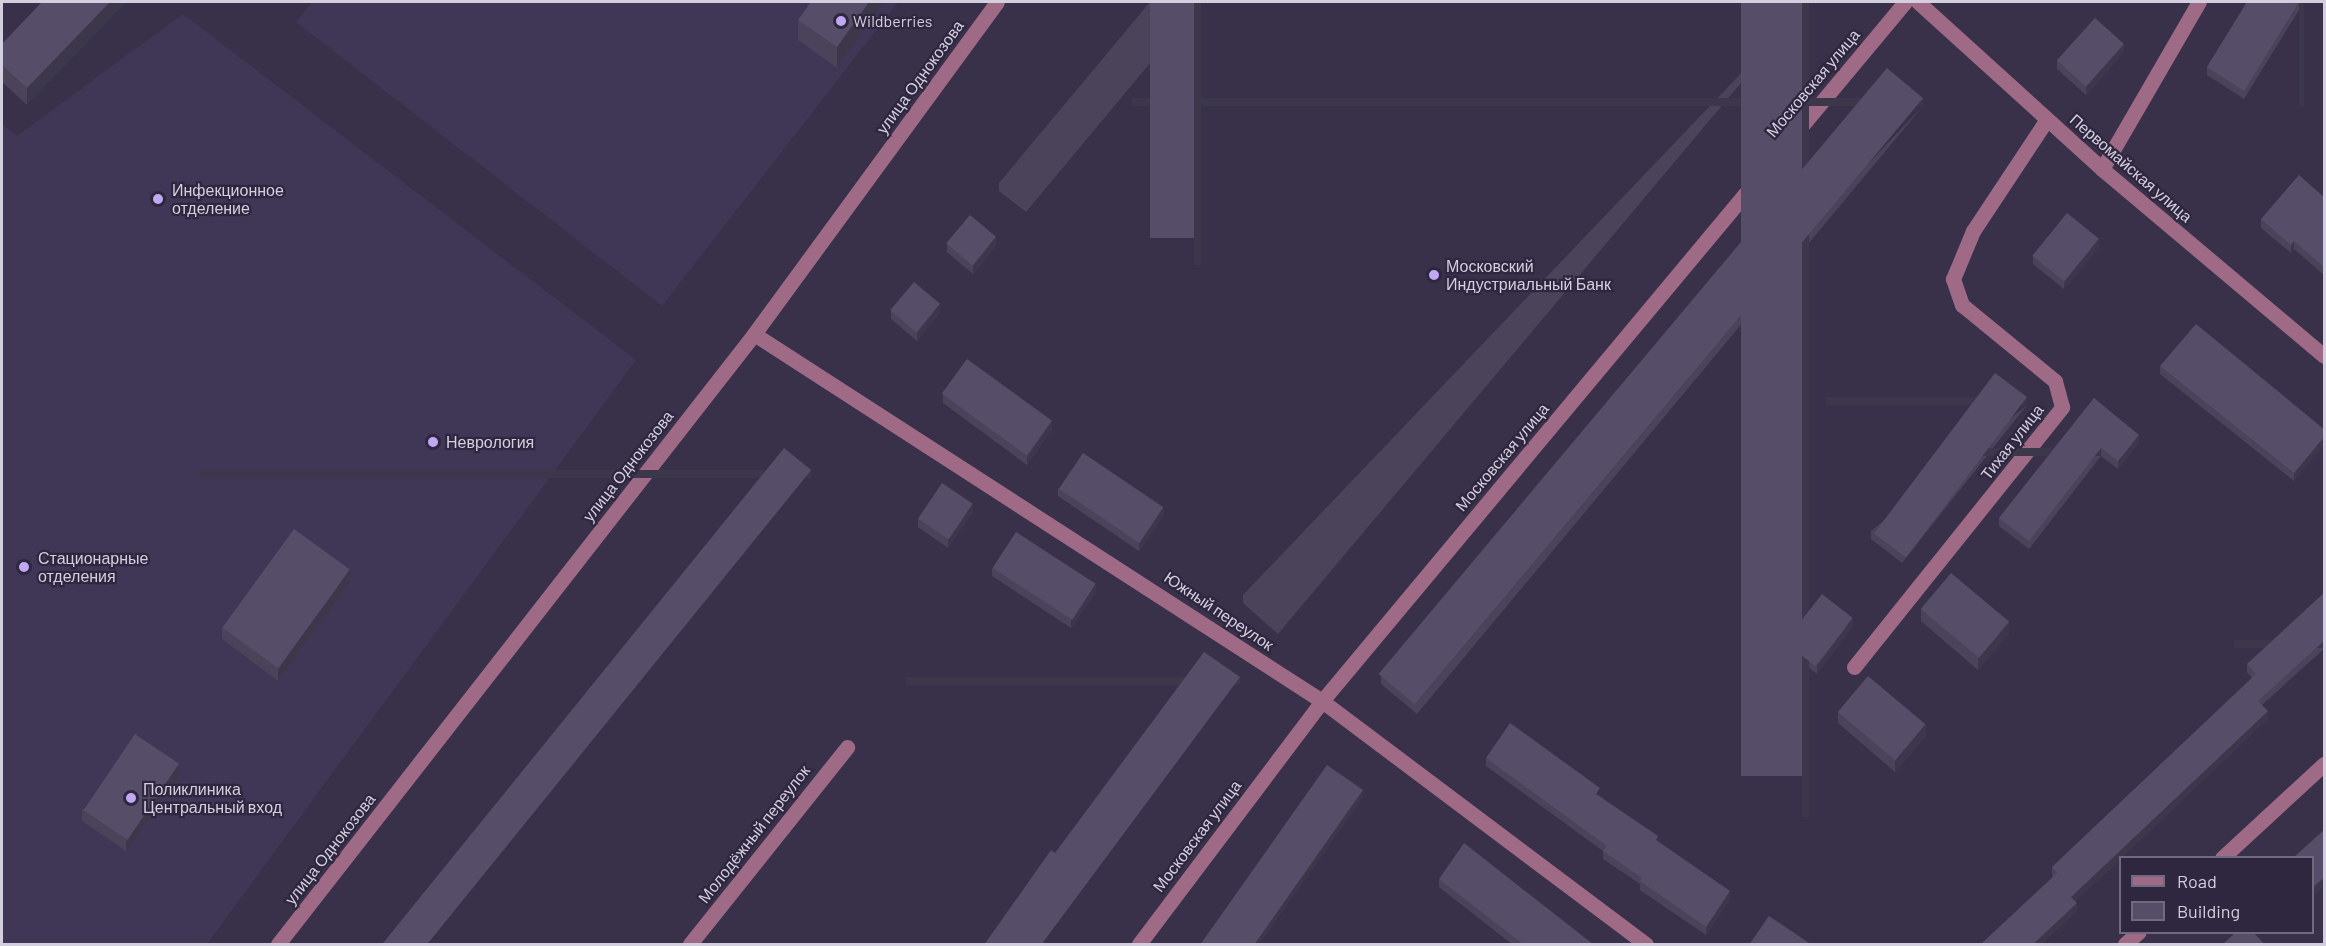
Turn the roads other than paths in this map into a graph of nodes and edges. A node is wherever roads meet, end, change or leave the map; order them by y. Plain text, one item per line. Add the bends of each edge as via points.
1 (997, 2) edge
2 (1905, 2) edge
3 (1918, 2) edge
4 (2199, 2) edge
5 (2047, 119) junction
6 (2102, 168) junction
7 (754, 334) junction
8 (2325, 356) edge
9 (1854, 667) dead end
10 (1322, 701) junction
11 (846, 747) dead end
12 (2325, 764) edge
13 (2224, 856) edge
14 (2138, 934) edge
15 (278, 945) edge
16 (690, 945) edge
17 (1139, 945) edge
18 (1646, 945) edge
19 (2125, 945) edge

1 - 7 street, улица Однокозова
2 - 10 street, Московская улица
3 - 5 street, Первомайская улица
4 - 6 street
5 - 6 street, Первомайская улица
5 - 9 street, Тихая улица via 1973,231 1953,279 1962,305 2055,381 2062,407
6 - 8 street, Первомайская улица
7 - 10 street, Южный переулок
7 - 15 street, улица Однокозова
10 - 17 street, Московская улица
10 - 18 street, Южный переулок
11 - 16 street, Молодёжный переулок
12 - 13 street
14 - 19 street

